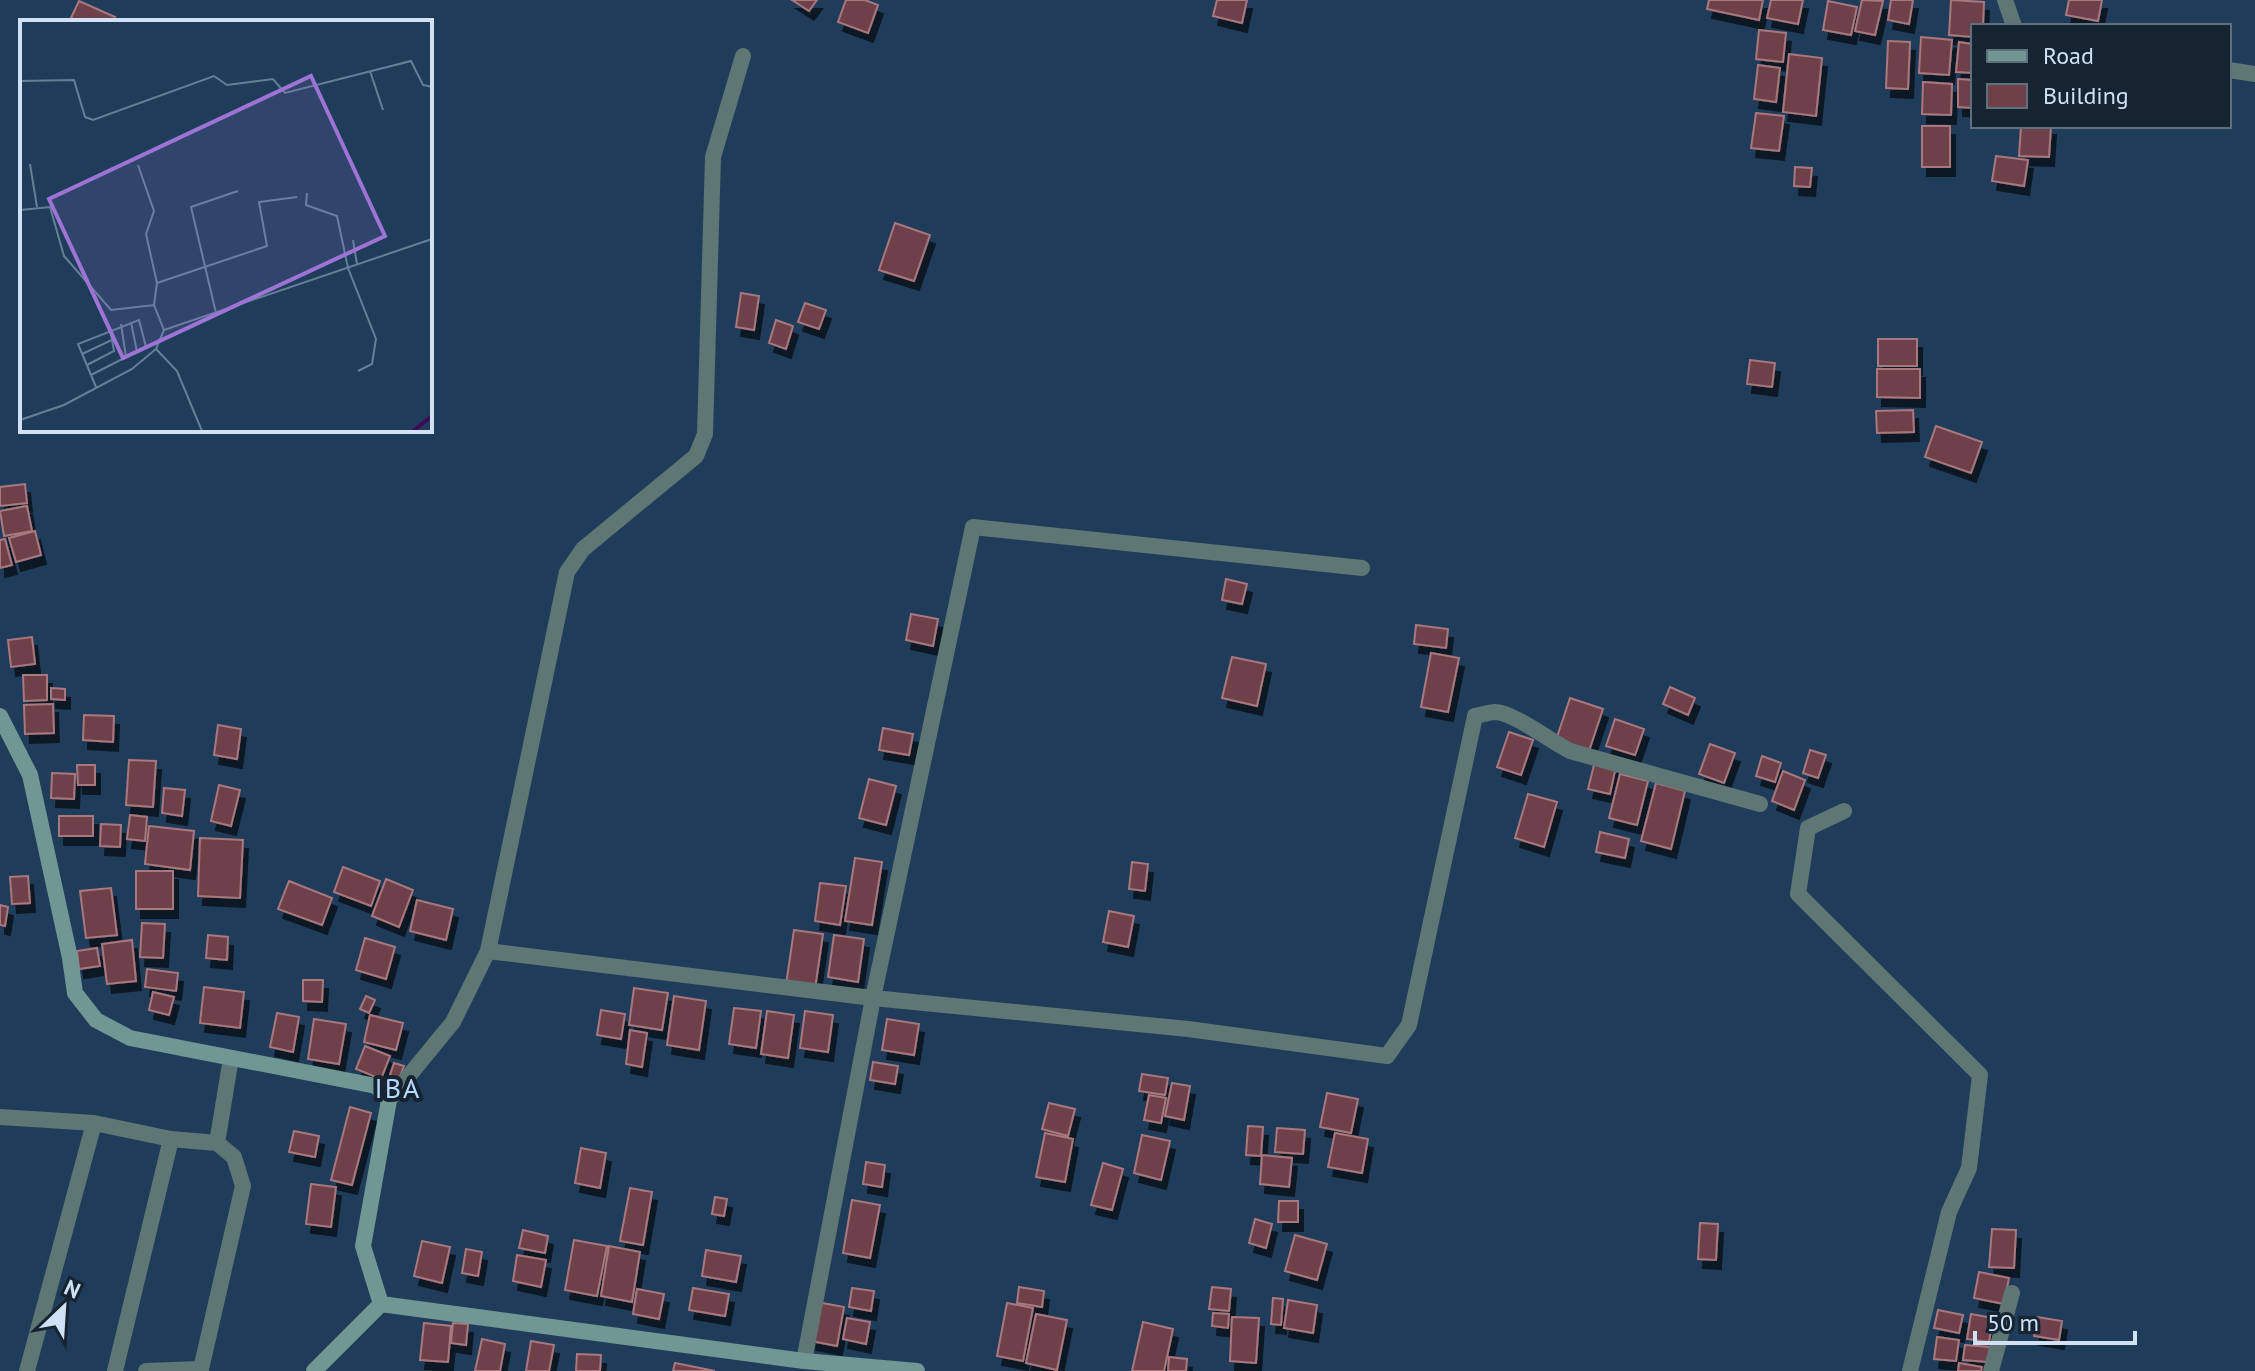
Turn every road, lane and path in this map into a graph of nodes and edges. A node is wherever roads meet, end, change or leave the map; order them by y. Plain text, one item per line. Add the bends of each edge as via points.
1 (2005, 0) edge
2 (2013, 24) edge
3 (743, 56) dead end
4 (2231, 70) edge
5 (2255, 74) edge
6 (1362, 568) dead end
7 (0, 716) edge
8 (1760, 804) dead end
9 (1844, 811) dead end
10 (488, 951) junction
11 (873, 998) junction
12 (231, 1058) junction
13 (389, 1100) junction
14 (1, 1121) edge
15 (94, 1123) junction
16 (171, 1139) junction
17 (217, 1143) junction
18 (2012, 1293) dead end
19 (381, 1304) junction
20 (804, 1361) junction
21 (27, 1371) edge
22 (115, 1371) edge
23 (146, 1371) edge
24 (314, 1371) edge
25 (917, 1371) edge
26 (1910, 1371) edge
27 (1991, 1371) edge

1 - 2 street
3 - 10 street via 713,157 705,434 696,456 583,549 567,572
4 - 5 street
6 - 11 street via 973,527
7 - 12 street via 30,775 75,993 96,1020 130,1038
8 - 11 street via 1570,751 1495,712 1475,716 1409,1025 1387,1056 1188,1029
9 - 26 street via 1808,828 1798,894 1980,1075 1969,1168 1949,1212
10 - 11 street
10 - 13 street via 453,1022
11 - 20 street
12 - 13 street via 376,1086
12 - 17 street
13 - 19 street via 363,1246
14 - 15 street
15 - 16 street
15 - 21 street
16 - 17 street
16 - 22 street
17 - 23 street via 234,1157 243,1186 201,1369
18 - 27 street
19 - 20 street
19 - 24 street
20 - 25 street

